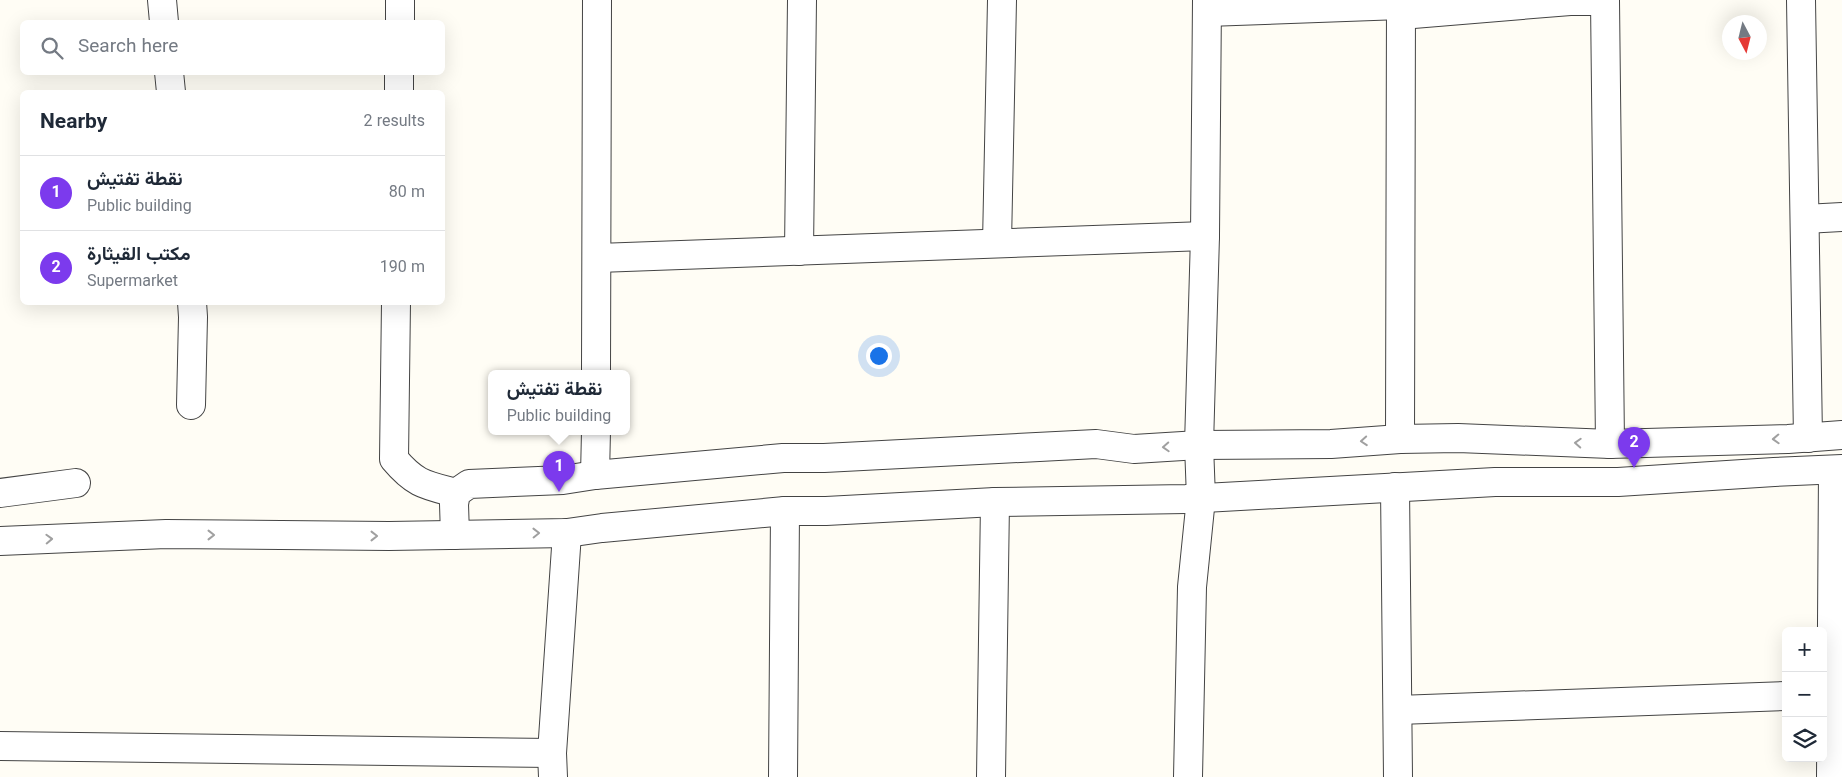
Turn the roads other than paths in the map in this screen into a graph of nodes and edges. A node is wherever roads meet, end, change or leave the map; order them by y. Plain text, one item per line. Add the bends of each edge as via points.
1 (162, 0) edge
2 (400, 0) edge
3 (597, 0) edge
4 (802, 0) edge
5 (1002, 0) edge
6 (1627, 0) edge
7 (1801, 0) edge
8 (1605, 1) edge
9 (1207, 6) edge
10 (1401, 7) edge
11 (164, 20) edge
12 (400, 20) edge
13 (169, 75) edge
14 (399, 75) edge
15 (171, 90) edge
16 (399, 90) edge
17 (1842, 217) edge
18 (1805, 219) junction
19 (1205, 236) junction
20 (997, 244) junction
21 (799, 251) junction
22 (598, 258) junction
23 (192, 305) edge
24 (396, 305) edge
25 (596, 370) edge
26 (191, 405) dead end
27 (596, 435) edge
28 (1842, 435) edge
29 (1808, 438) junction
30 (1400, 439) junction
31 (1610, 444) junction
32 (1199, 445) junction
33 (1837, 469) edge
34 (595, 475) junction
35 (76, 483) dead end
36 (1395, 487) junction
37 (0, 493) edge
38 (456, 493) junction
39 (1201, 498) junction
40 (995, 502) junction
41 (785, 511) junction
42 (567, 533) junction
43 (455, 535) junction
44 (0, 541) edge
45 (1832, 694) edge
46 (1782, 696) edge
47 (1398, 710) junction
48 (0, 746) edge
49 (552, 765) edge
50 (783, 777) edge
51 (991, 777) edge
52 (1188, 777) edge
53 (1398, 777) edge
54 (1831, 777) edge

1 - 11 street
2 - 12 street
3 - 22 street
4 - 21 street
5 - 20 street
6 - 8 street
7 - 18 street
8 - 10 street
8 - 31 street
9 - 10 street
9 - 19 street
10 - 30 street
13 - 15 street
14 - 16 street
17 - 18 street
18 - 29 street
19 - 20 street
19 - 32 street
20 - 21 street
21 - 22 street
22 - 25 street
23 - 26 street
24 - 38 street via 394,459 407,475 422,485
27 - 34 street
28 - 29 street
29 -> 31 street
31 -> 30 street
30 -> 32 street via 1331,444
32 -> 34 street via 1134,449 1096,444 783,458
32 - 39 street
33 - 36 street via 1618,482 1495,482
33 - 45 street
34 - 38 street via 562,480 469,484
35 - 37 street
36 - 39 street
36 - 47 street
38 - 43 street
39 - 40 street
39 - 52 street via 1192,587
40 - 41 street
40 - 51 street
41 - 42 street
41 - 50 street
43 -> 42 street
42 - 49 street
44 -> 43 street via 166,534
45 - 54 street
46 - 47 street
47 - 53 street
48 - 49 street

